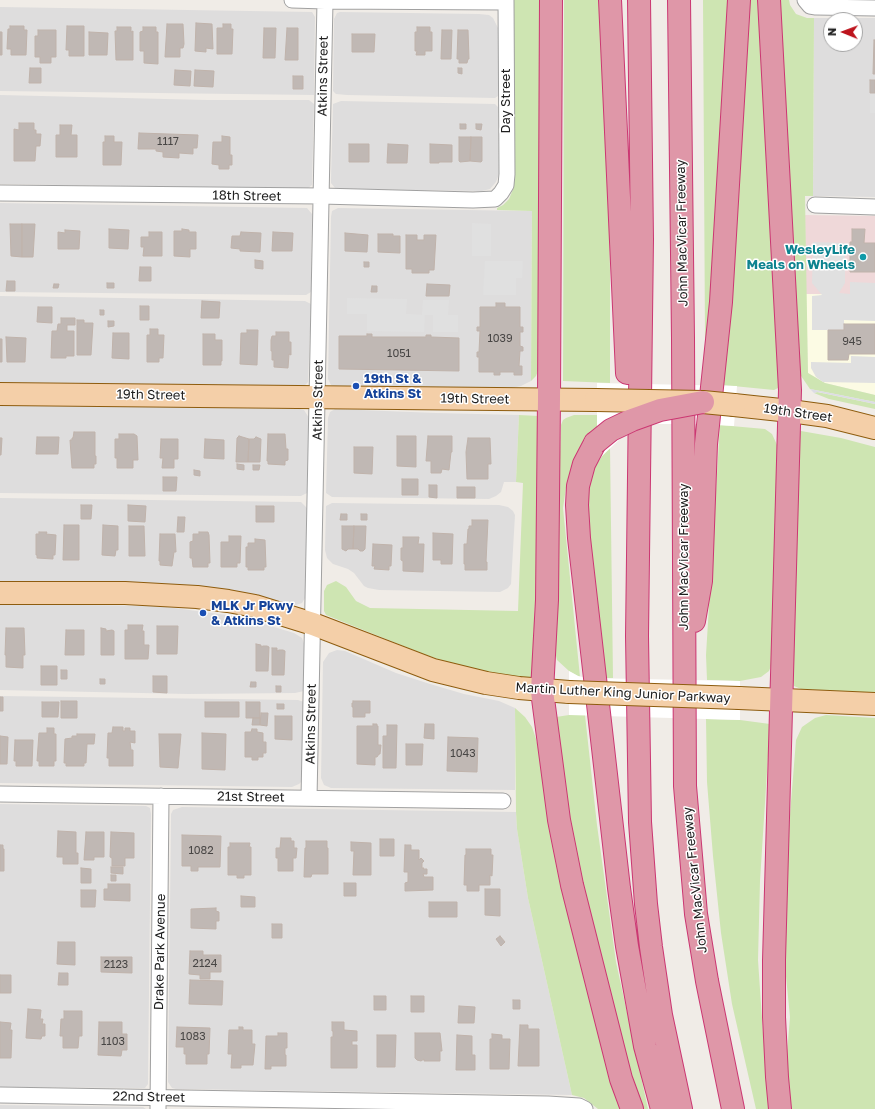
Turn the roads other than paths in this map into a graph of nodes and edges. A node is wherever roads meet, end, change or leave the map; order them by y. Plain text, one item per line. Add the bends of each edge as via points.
1 (292, 0) edge
2 (551, 0) edge
3 (610, 0) edge
4 (639, 0) edge
5 (679, 0) edge
6 (739, 0) edge
7 (769, 0) edge
8 (325, 1) junction
9 (506, 1) edge
10 (806, 1) edge
11 (875, 8) edge
12 (0, 193) edge
13 (321, 196) junction
14 (495, 199) joint
15 (815, 205) dead end
16 (875, 207) edge
17 (0, 394) edge
18 (318, 397) junction
19 (549, 399) junction
20 (702, 402) junction
21 (790, 410) junction
22 (875, 428) edge
23 (0, 593) edge
24 (312, 624) junction
25 (637, 636) junction
26 (684, 674) junction
27 (542, 691) junction
28 (782, 700) junction
29 (875, 704) edge
30 (0, 794) edge
31 (161, 796) junction
32 (310, 798) junction
33 (503, 801) dead end
34 (0, 1095) edge
35 (158, 1103) edge
36 (585, 1109) edge
37 (632, 1109) edge
38 (662, 1109) edge
39 (681, 1109) edge
40 (733, 1109) edge
41 (780, 1109) edge

1 - 8 street
2 - 19 highway
3 - 25 highway
4 - 25 highway via 642,239
5 - 26 highway, John MacVicar Freeway
6 - 26 highway via 721,302 706,444 701,581
7 - 21 highway
8 - 9 street
8 - 13 street, Atkins Street
9 - 14 street, Day Street via 507,174 506,185
10 - 11 street via 810,6 816,7
12 - 13 street, 18th Street
13 - 14 street, 18th Street
13 - 18 street, Atkins Street
15 - 16 street
17 - 18 main road, 19th Street
18 - 19 main road, 19th Street
18 - 24 street, Atkins Street
19 - 20 main road, 19th Street, bridge
19 - 27 highway
20 - 21 main road, 19th Street, bridge
20 - 38 highway, bridge via 660,410 611,430 595,443 584,464 578,486 581,559 618,881 645,1046
21 - 22 main road, 19th Street
21 - 28 highway
23 - 24 main road, Martin Luther King Junior Parkway via 125,593 197,597 255,606
24 - 27 main road, Martin Luther King Junior Parkway via 432,670 486,683
24 - 32 street, Atkins Street
25 - 39 highway via 640,822 646,904 661,1015
26 - 40 highway, John MacVicar Freeway via 685,786 696,914
27 - 28 main road, Martin Luther King Junior Parkway, bridge
27 - 37 highway via 559,820 572,885
28 - 29 main road, Martin Luther King Junior Parkway
28 - 41 highway via 774,967 774,1025
30 - 31 street, 21st Street
31 - 32 street, 21st Street
31 - 35 street, Drake Park Avenue
32 - 33 street, 21st Street
34 - 35 street, 22nd Street
35 - 36 street, 22nd Street via 555,1104

